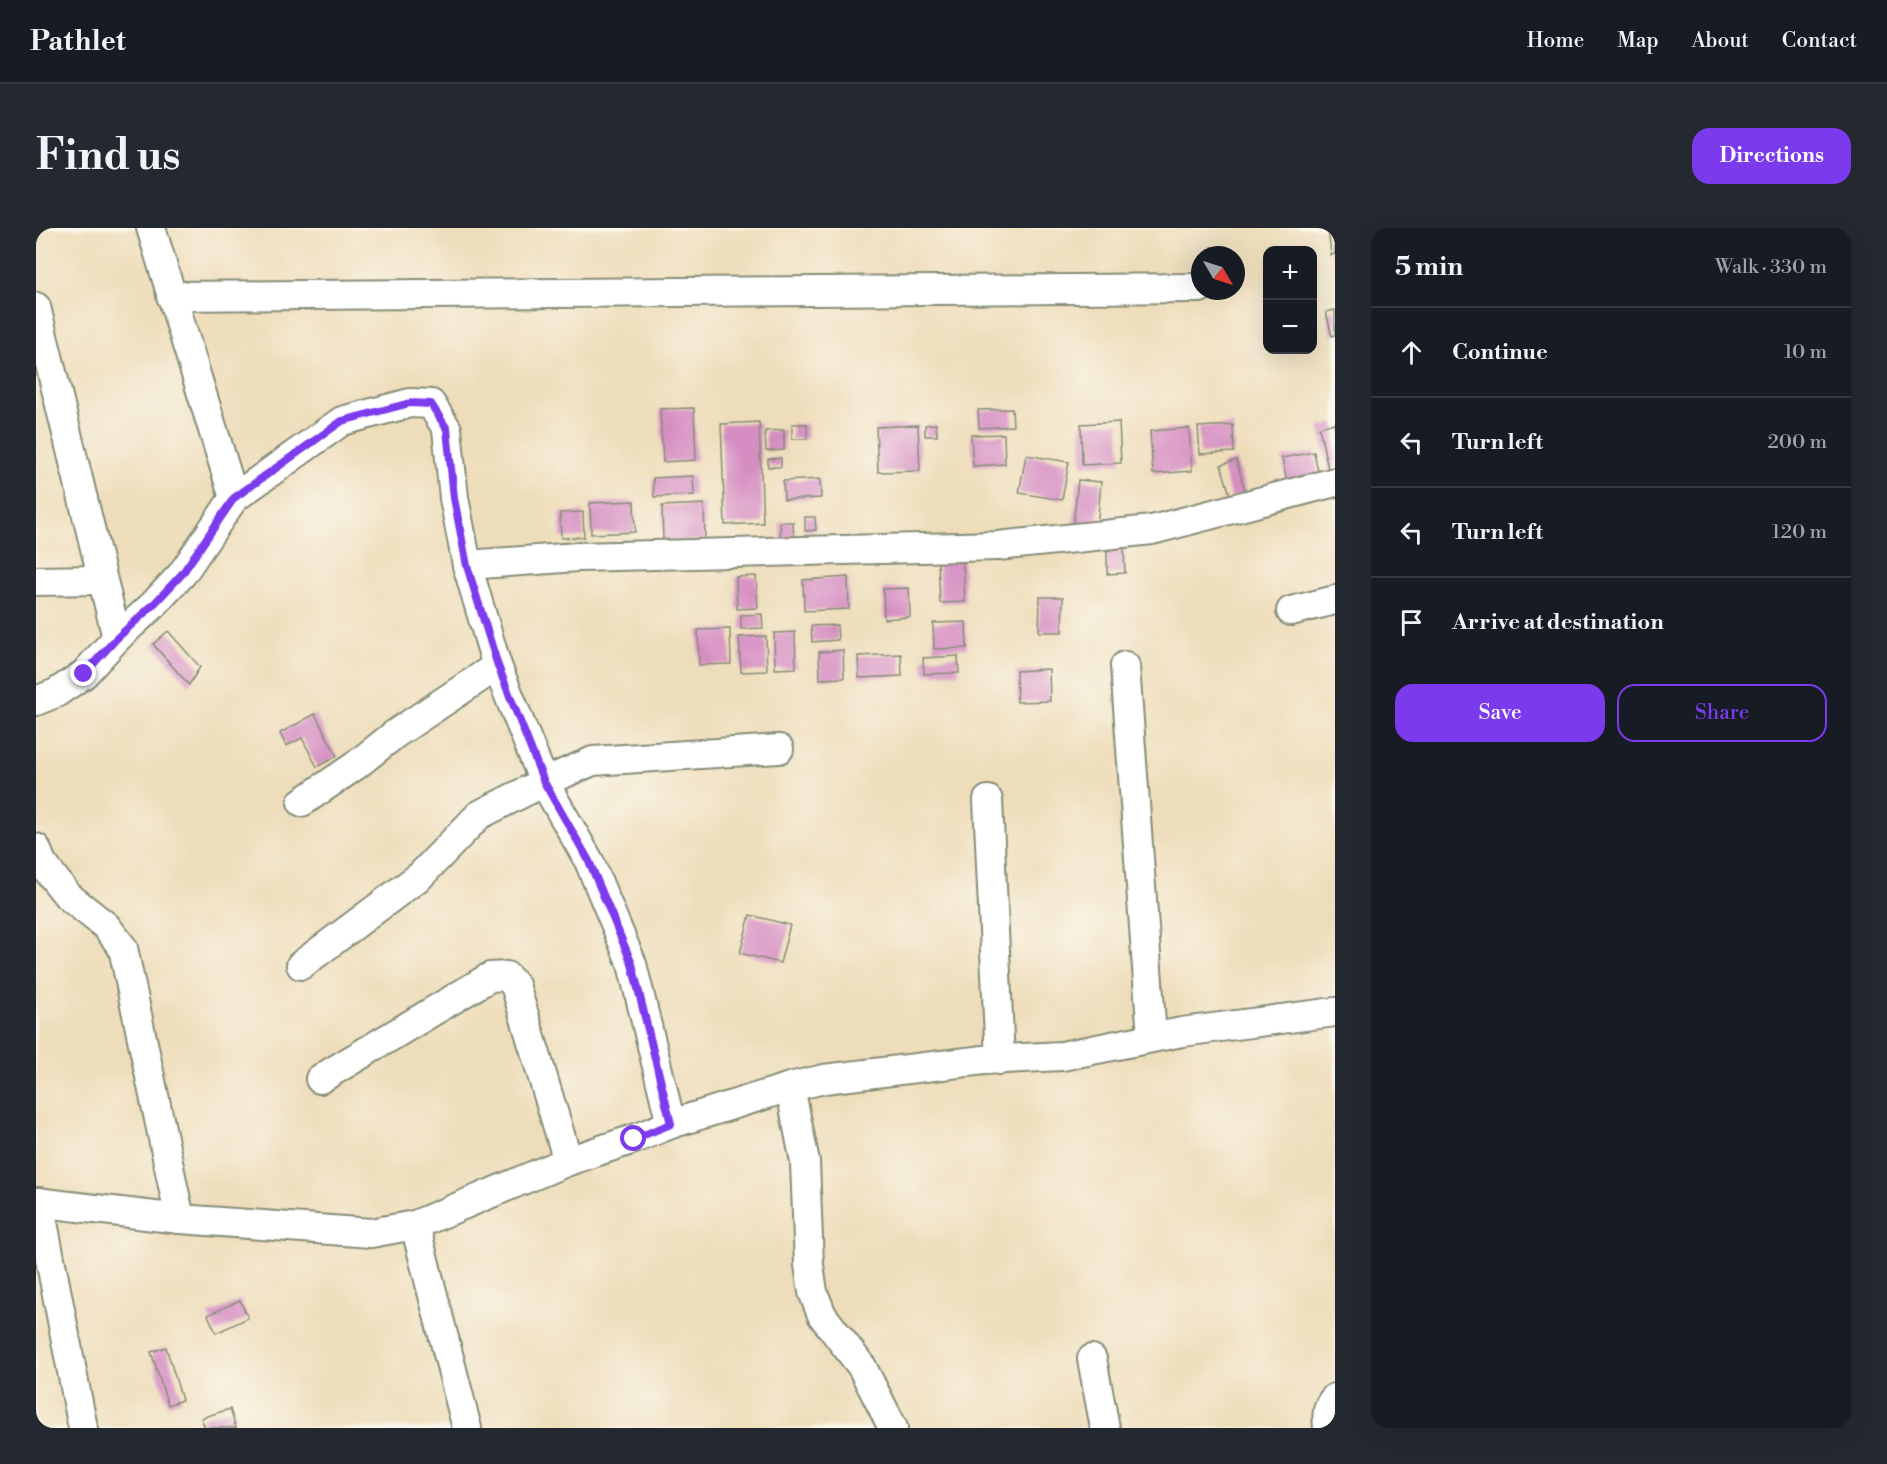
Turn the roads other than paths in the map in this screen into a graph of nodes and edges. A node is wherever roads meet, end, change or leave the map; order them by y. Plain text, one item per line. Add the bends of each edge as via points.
1 (151, 228) edge
2 (1191, 288) edge
3 (171, 296) junction
4 (37, 318) edge
5 (1335, 482) edge
6 (234, 498) junction
7 (467, 566) junction
8 (101, 580) junction
9 (36, 581) edge
10 (1335, 600) edge
11 (1291, 611) dead end
12 (117, 638) junction
13 (498, 666) junction
14 (1125, 666) dead end
15 (36, 701) edge
16 (779, 749) dead end
17 (544, 782) junction
18 (988, 800) dead end
19 (302, 802) dead end
20 (36, 848) edge
21 (301, 965) dead end
22 (1335, 1012) edge
23 (1152, 1037) junction
24 (1000, 1060) junction
25 (320, 1079) dead end
26 (790, 1087) junction
27 (671, 1124) junction
28 (568, 1161) junction
29 (37, 1202) edge
30 (180, 1219) junction
31 (416, 1225) junction
32 (1092, 1359) dead end
33 (1335, 1398) edge
34 (83, 1428) edge
35 (466, 1428) edge
36 (893, 1428) edge
37 (1105, 1428) edge
38 (1328, 1428) edge

1 - 3 street
2 - 3 street
3 - 6 street
4 - 8 street
5 - 7 street via 1152,530 998,546 578,557
6 - 7 street via 342,421 410,403 431,404 447,429 454,498
6 - 12 street via 182,574
7 - 13 street
8 - 9 street
8 - 12 street
10 - 11 street
12 - 15 street via 84,674
13 - 17 street
13 - 19 street
14 - 23 street
16 - 17 street via 593,761
17 - 21 street via 478,815 420,876
17 - 27 street via 589,861 632,964
18 - 24 street
20 - 30 street via 42,863 68,896 106,926 123,948
22 - 23 street
23 - 24 street via 1062,1056
24 - 26 street via 824,1079
25 - 28 street via 490,977 506,976 516,986
26 - 27 street
26 - 36 street via 805,1162 813,1292 822,1315 862,1367
27 - 28 street
28 - 31 street
29 - 30 street
29 - 34 street
30 - 31 street via 371,1233
31 - 35 street
32 - 37 street
33 - 38 street via 1327,1414

